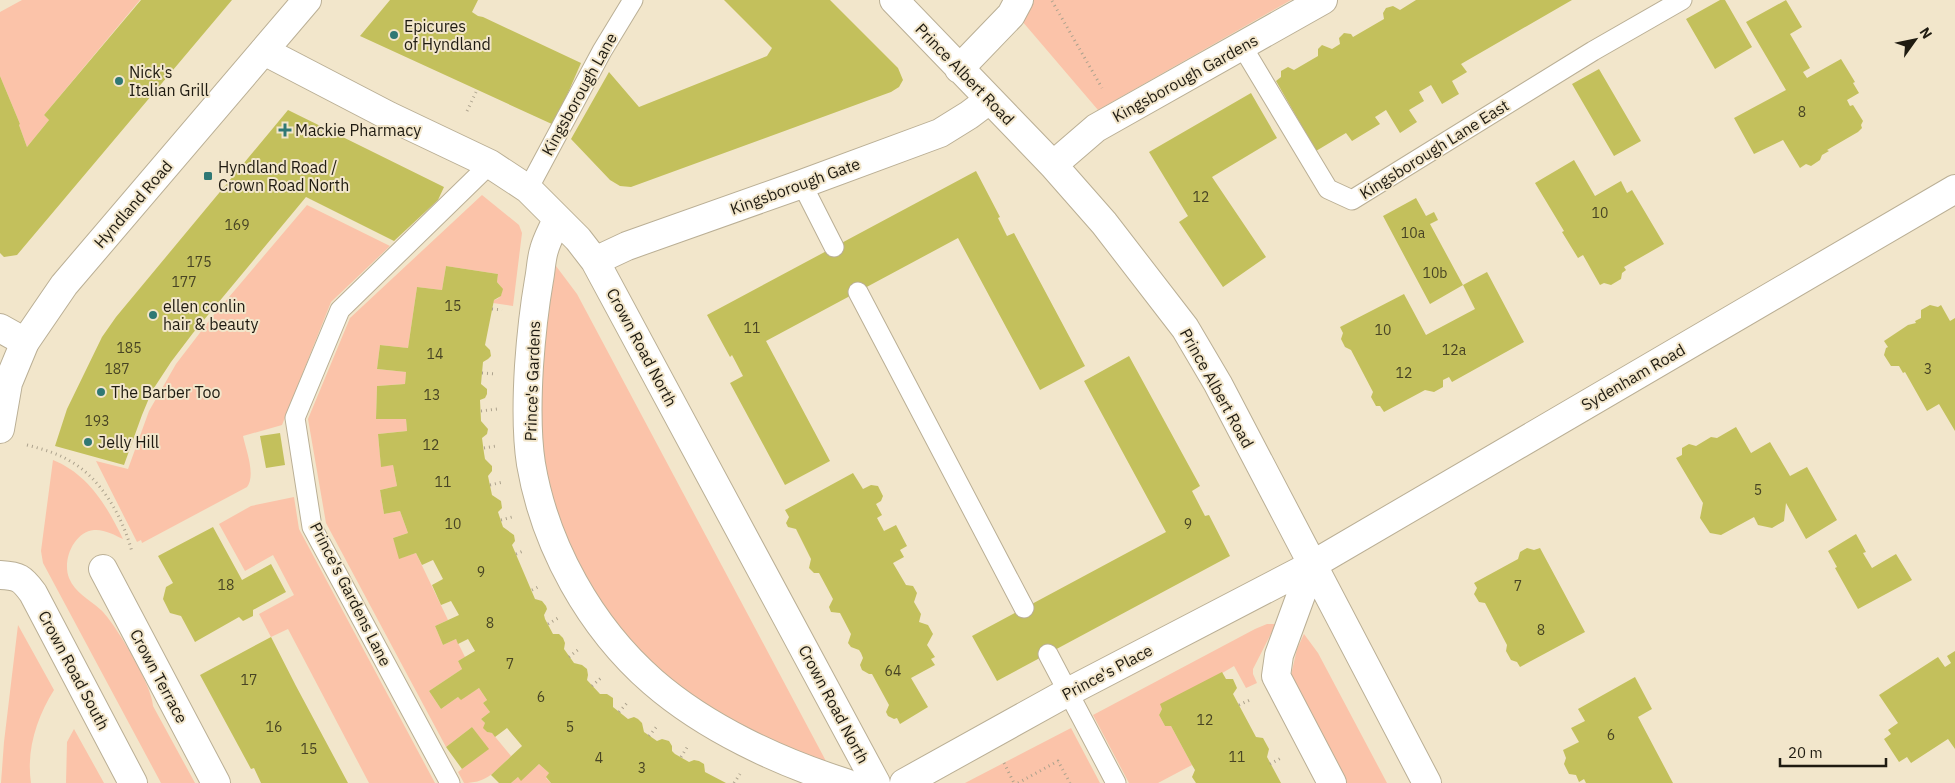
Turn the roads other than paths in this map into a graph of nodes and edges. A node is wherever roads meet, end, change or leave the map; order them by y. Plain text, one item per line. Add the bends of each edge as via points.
1 (307, 0) edge
2 (633, 0) edge
3 (894, 0) edge
4 (1019, 0) edge
5 (1322, 0) edge
6 (1682, 0) edge
7 (1242, 46) junction
8 (264, 51) junction
9 (959, 69) junction
10 (989, 100) junction
11 (490, 164) junction
12 (1053, 165) junction
13 (802, 184) junction
14 (1955, 189) edge
15 (528, 190) junction
16 (557, 218) junction
17 (834, 247) dead end
18 (595, 261) junction
19 (858, 292) dead end
20 (0, 328) edge
21 (25, 342) junction
22 (0, 430) edge
23 (1312, 565) junction
24 (103, 569) dead end
25 (0, 575) edge
26 (1024, 608) dead end
27 (1048, 654) dead end
28 (1068, 692) junction
29 (133, 783) edge
30 (216, 783) edge
31 (450, 783) edge
32 (846, 783) edge
33 (876, 783) edge
34 (904, 783) edge
35 (1116, 783) edge
36 (1332, 783) edge
37 (1427, 783) edge

1 - 8 street, Hyndland Road
2 - 15 lane, Kingsborough Lane via 602,50
3 - 9 street, Prince Albert Road
4 - 9 street via 1012,15
5 - 7 street, Kingsborough Gardens
6 - 7 lane, Kingsborough Lane East via 1593,51 1352,200 1328,189
7 - 12 street, Kingsborough Gardens via 1096,128
8 - 11 street, Crown Road North
8 - 21 street, Hyndland Road via 64,285
9 - 10 street, Prince Albert Road
10 - 12 street, Prince Albert Road
10 - 13 street, Kingsborough Gate via 940,133
11 - 15 street, Crown Road North
11 - 31 lane, Prince's Gardens Lane via 340,310 295,418 312,526
12 - 23 street, Prince Albert Road via 1104,223 1185,328 1218,384
13 - 17 lane
13 - 18 street, Kingsborough Gate via 627,246
14 - 23 street, Sydenham Road
15 - 16 street, Crown Road North
16 - 18 street, Crown Road North
16 - 32 street, Prince's Gardens via 544,251 532,323 527,424 531,464 540,502 570,574 602,628 659,686 733,736 820,775
18 - 33 street, Crown Road North
19 - 26 lane
20 - 21 street
21 - 22 street, Hyndland Road via 8,383
23 - 28 street, Prince's Place
23 - 36 street via 1278,655 1276,676
23 - 37 street, Prince Albert Road
24 - 30 street, Crown Terrace
25 - 29 street, Crown Road South via 23,580 33,593
27 - 28 lane
28 - 34 street, Prince's Place
28 - 35 lane

